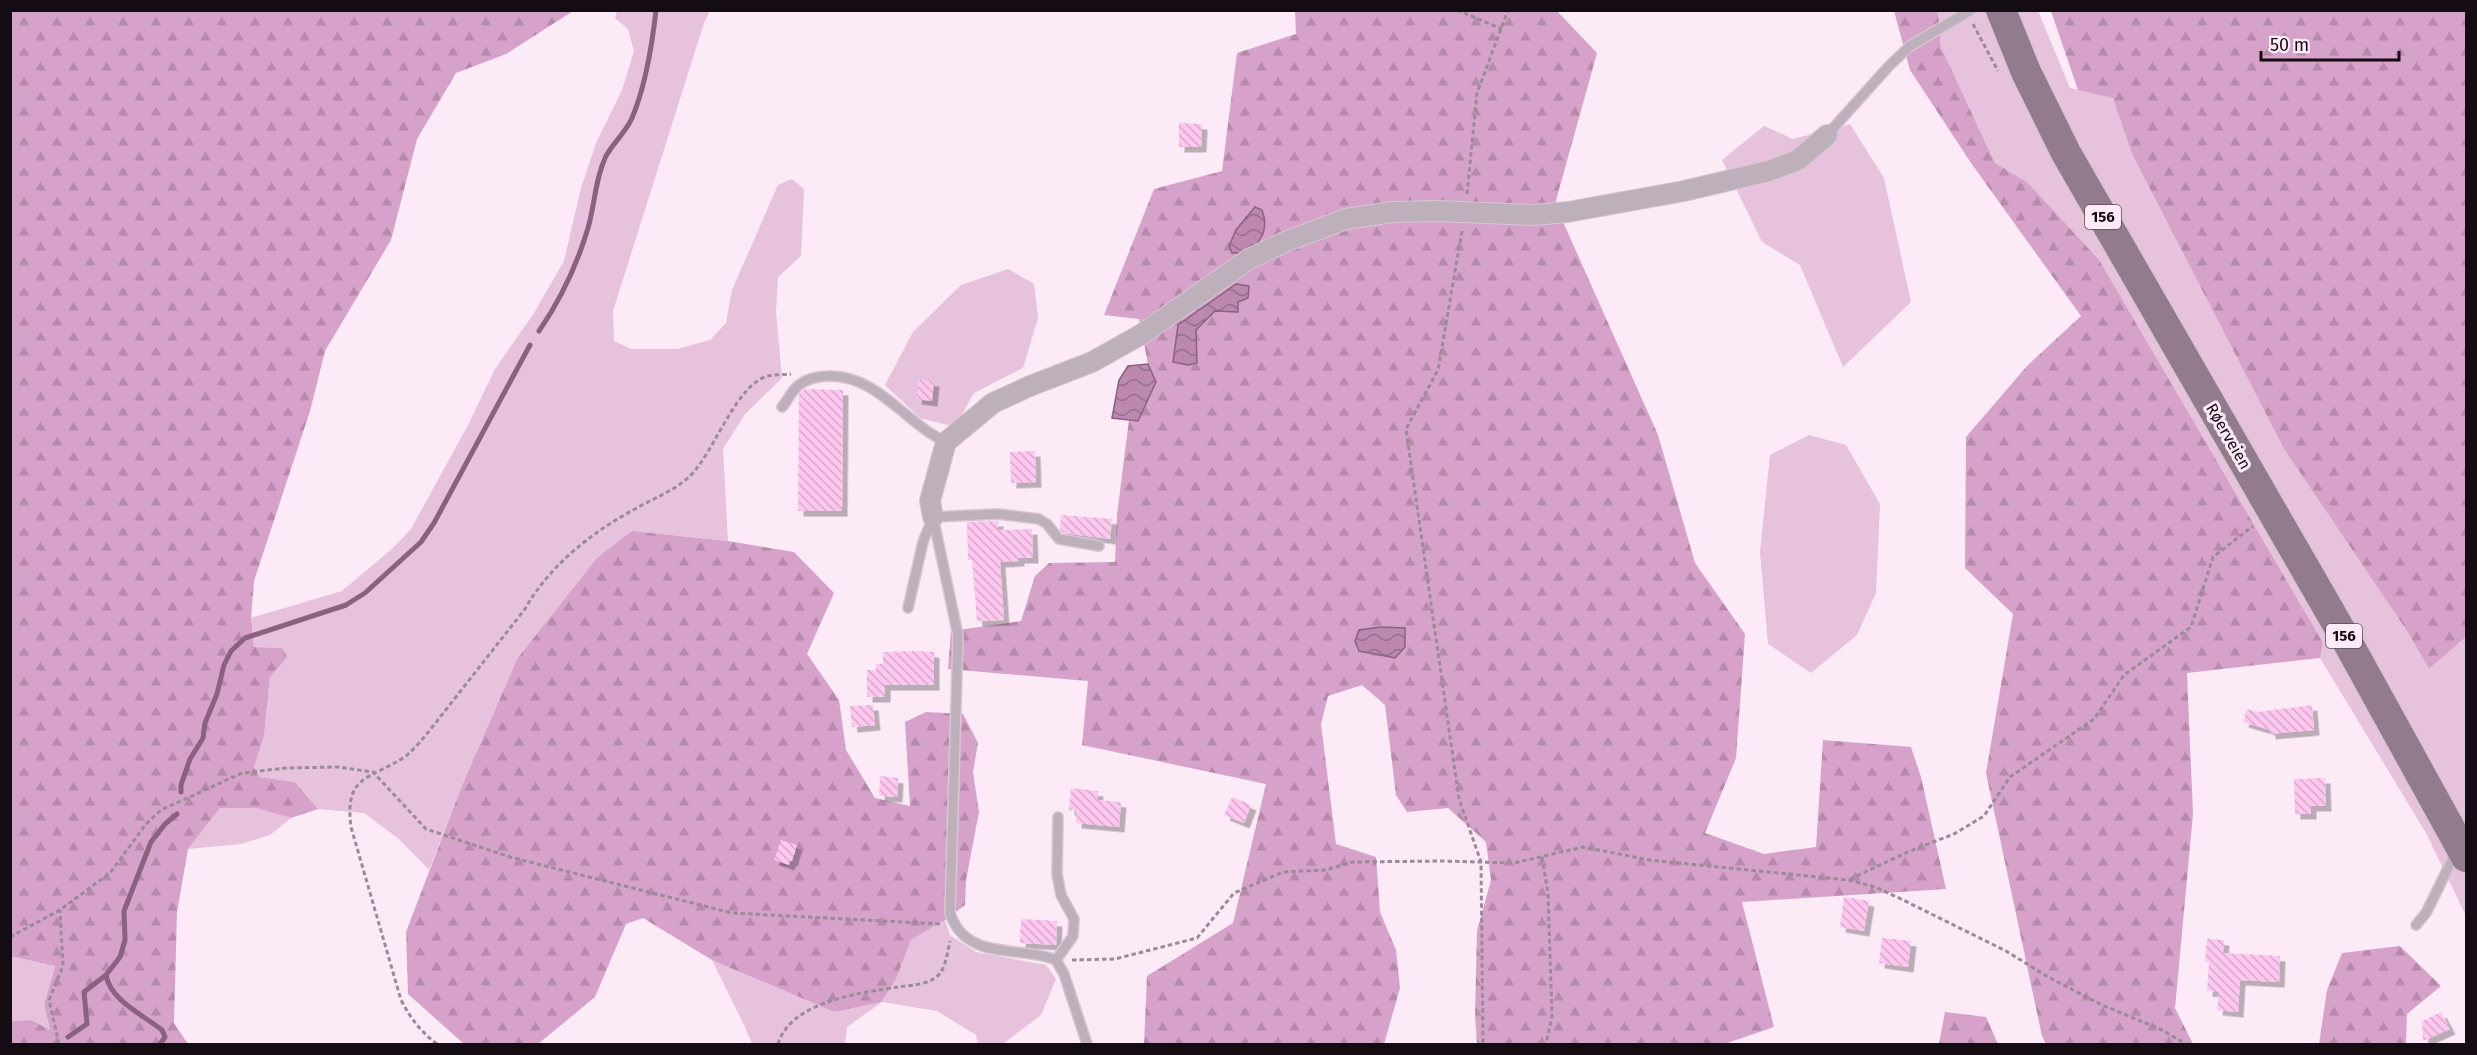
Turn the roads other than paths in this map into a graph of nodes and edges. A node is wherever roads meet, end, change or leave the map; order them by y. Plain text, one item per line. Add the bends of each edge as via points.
1 (1971, 10) edge
2 (2001, 10) edge
3 (1827, 135) joint
4 (782, 407) dead end
5 (946, 442) junction
6 (933, 517) junction
7 (1099, 546) dead end
8 (908, 609) dead end
9 (1058, 817) dead end
10 (2463, 851) edge
11 (2416, 925) dead end
12 (1056, 960) junction
13 (1088, 1044) edge

1 - 3 lane via 1910,46
2 - 10 main road, Røerveien / 156 via 2061,143
3 - 5 street via 1798,160 1769,171 1568,212 1393,212 1346,219 1249,259 1142,334 1092,362 993,403
4 - 5 lane via 797,387 814,377 845,377 868,385 921,428
5 - 6 street via 930,501
6 - 7 lane via 998,514 1038,519 1059,539
6 - 8 lane via 923,542
6 - 12 lane via 958,635 950,913 967,938 994,950
9 - 12 lane via 1057,874 1061,895 1074,919 1074,936
10 - 11 lane
12 - 13 lane

